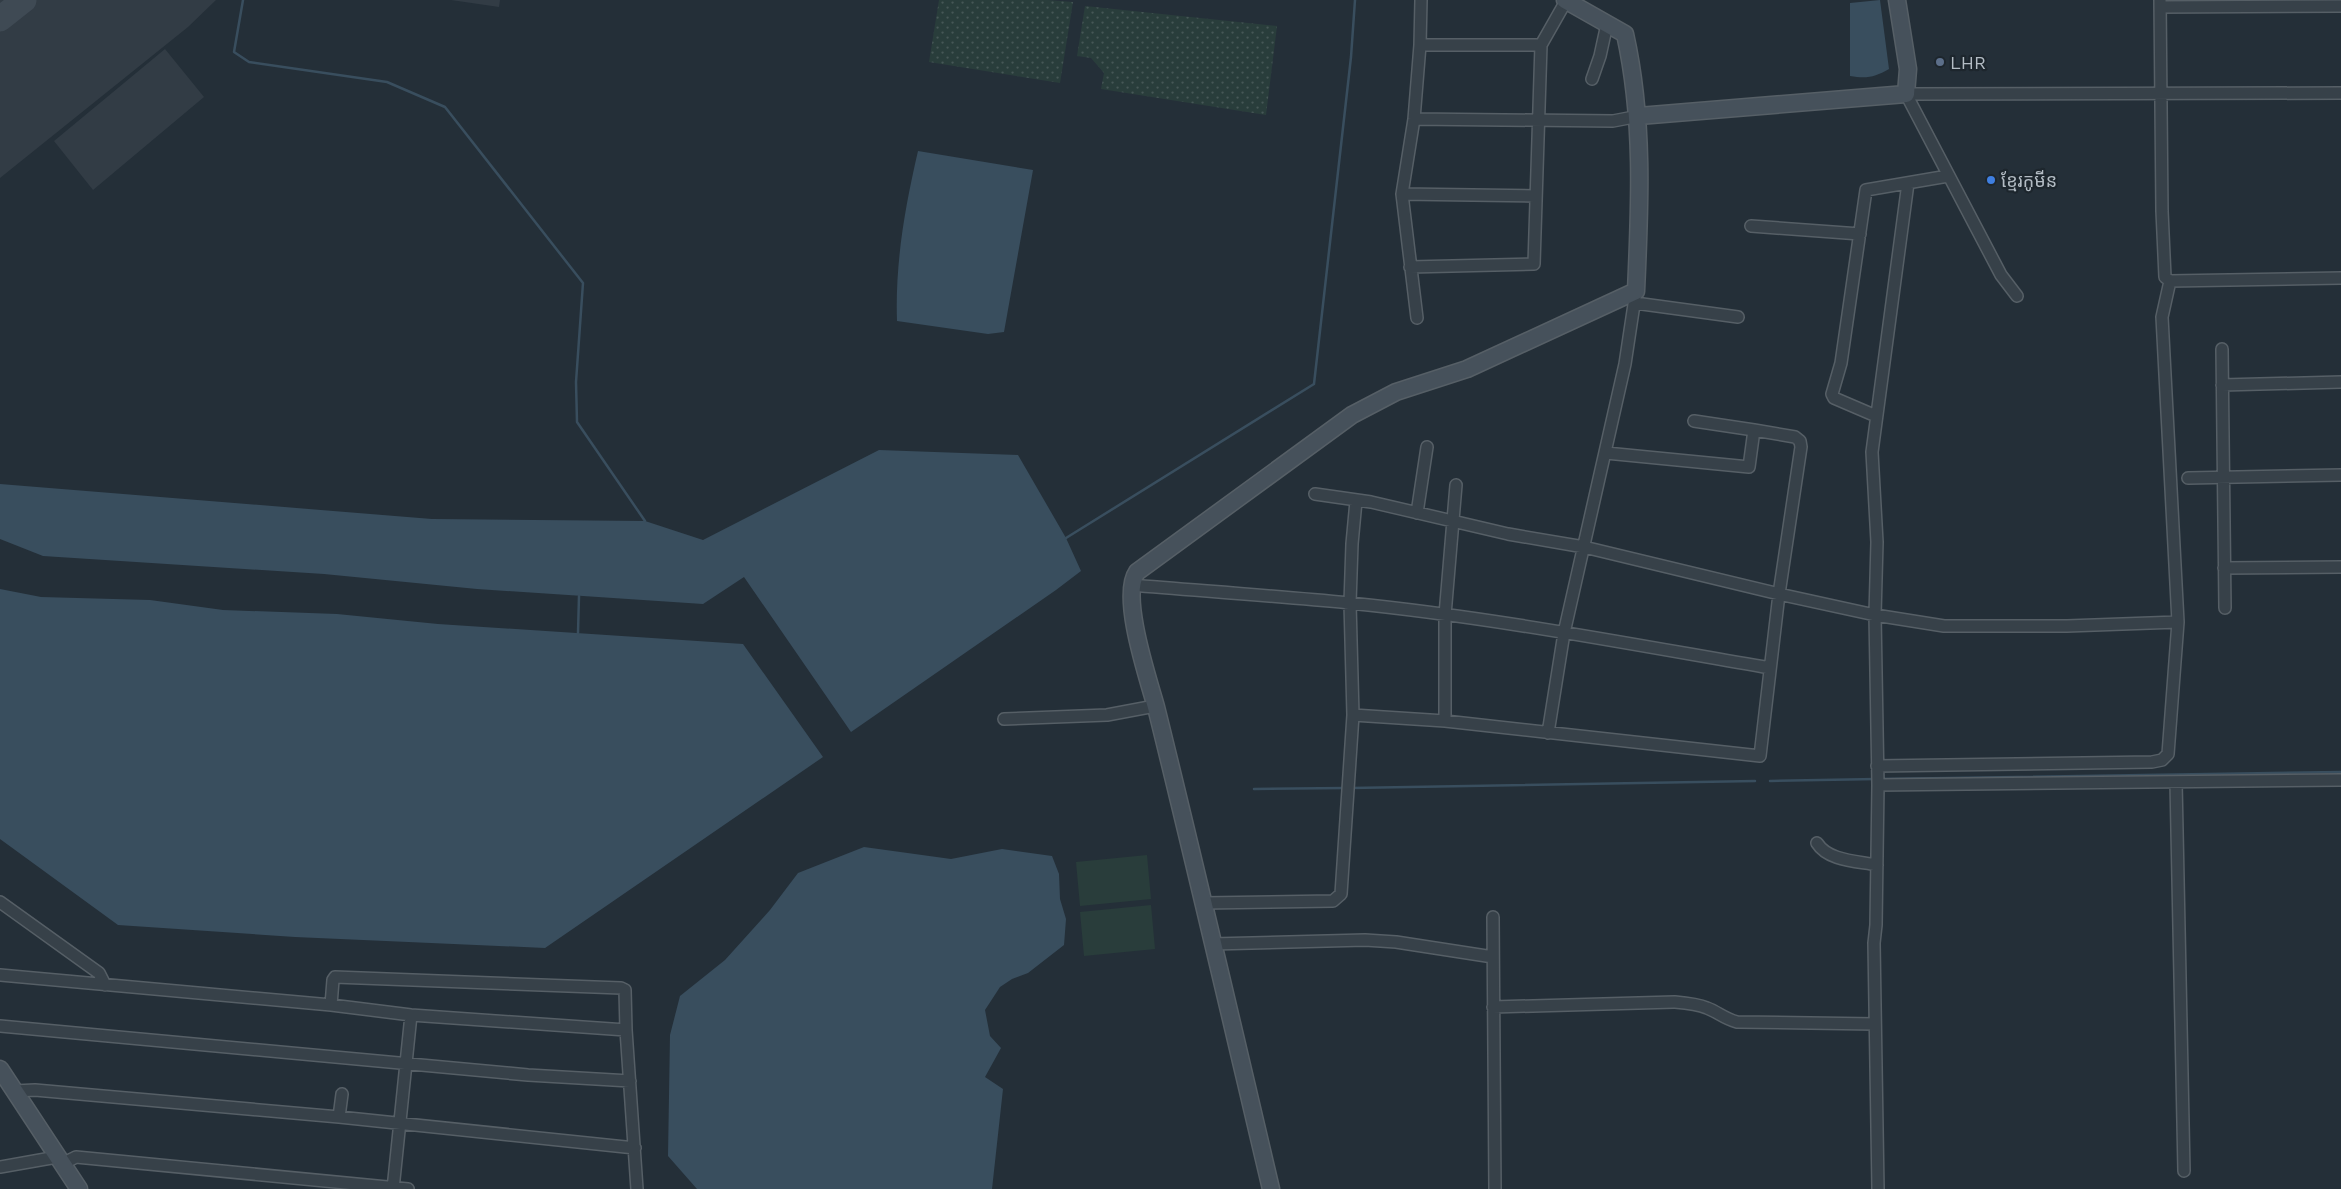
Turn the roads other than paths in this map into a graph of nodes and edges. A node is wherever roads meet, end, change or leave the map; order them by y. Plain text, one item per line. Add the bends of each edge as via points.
1 (1422, 0) edge
2 (1566, 0) edge
3 (1897, 0) edge
4 (2160, 4) edge
5 (2341, 6) edge
6 (1607, 24) junction
7 (1420, 45) junction
8 (1541, 45) junction
9 (1592, 79) dead end
10 (2161, 93) junction
11 (2341, 93) edge
12 (1906, 94) junction
13 (1638, 116) junction
14 (1414, 119) junction
15 (1537, 120) junction
16 (1948, 176) junction
17 (1908, 183) junction
18 (1402, 194) junction
19 (1535, 196) junction
20 (1751, 226) dead end
21 (1860, 234) junction
22 (1410, 267) junction
23 (2341, 278) edge
24 (2170, 280) junction
25 (2017, 296) dead end
26 (1636, 297) junction
27 (1738, 317) dead end
28 (1417, 318) dead end
29 (2222, 349) dead end
30 (2341, 382) edge
31 (2222, 385) junction
32 (1876, 416) junction
33 (1694, 421) dead end
34 (1754, 430) junction
35 (1427, 447) dead end
36 (1606, 453) junction
37 (2341, 475) edge
38 (2223, 477) junction
39 (2188, 478) dead end
40 (1456, 486) dead end
41 (1315, 494) dead end
42 (1356, 501) junction
43 (1417, 512) junction
44 (1452, 520) junction
45 (1584, 547) junction
46 (2341, 567) edge
47 (2224, 568) junction
48 (1131, 585) junction
49 (1779, 594) junction
50 (1350, 603) junction
51 (2225, 608) dead end
52 (1445, 615) junction
53 (1875, 615) junction
54 (2178, 622) junction
55 (1564, 633) junction
56 (1770, 668) junction
57 (1155, 706) junction
58 (1353, 715) junction
59 (1004, 719) dead end
60 (1444, 721) junction
61 (1548, 733) junction
62 (1878, 768) junction
63 (2341, 780) edge
64 (2176, 782) junction
65 (1878, 784) junction
66 (1817, 843) dead end
67 (1877, 865) junction
68 (0, 902) edge
69 (1204, 903) junction
70 (1493, 917) dead end
71 (1212, 944) junction
72 (1493, 957) junction
73 (0, 975) edge
74 (106, 985) junction
75 (331, 1005) junction
76 (1493, 1006) junction
77 (411, 1015) junction
78 (1875, 1024) junction
79 (0, 1026) edge
80 (626, 1030) junction
81 (404, 1063) junction
82 (0, 1069) edge
83 (630, 1081) junction
84 (14, 1091) junction
85 (342, 1094) dead end
86 (340, 1117) junction
87 (400, 1123) junction
88 (634, 1148) junction
89 (60, 1160) junction
90 (0, 1166) edge
91 (2184, 1171) dead end
92 (393, 1188) edge
93 (79, 1189) edge
94 (408, 1189) edge
95 (637, 1189) edge
96 (1271, 1189) edge
97 (1495, 1189) edge
98 (1878, 1189) edge

1 - 7 street
2 - 6 street
2 - 8 street
3 - 12 street via 1908,69
4 - 5 street
4 - 10 street
6 - 9 street
6 - 13 street via 1625,34 1634,72
7 - 8 street
7 - 14 street
8 - 15 street
10 - 11 street
10 - 12 street
10 - 24 street via 2164,272
12 - 13 street
12 - 16 street
13 - 15 street via 1613,121
13 - 26 street via 1640,206
14 - 15 street
14 - 18 street
15 - 19 street
16 - 17 street
16 - 25 street via 2001,275
17 - 21 street via 1866,190
17 - 32 street
18 - 19 street
18 - 22 street
19 - 22 street via 1534,264
20 - 21 street
21 - 32 street via 1842,363 1832,394 1834,398
22 - 28 street
23 - 24 street
24 - 54 street via 2162,317
26 - 27 street
26 - 36 street
26 - 48 street via 1467,369 1396,392 1352,415 1136,572
29 - 31 street
30 - 31 street
31 - 38 street
32 - 53 street via 1872,452 1877,542
33 - 34 street
34 - 36 street via 1747,468
34 - 49 street via 1795,437 1800,441
35 - 43 street
36 - 45 street
37 - 38 street
38 - 39 street
38 - 47 street
40 - 44 street
41 - 42 street via 1349,497
42 - 43 street
42 - 50 street
43 - 44 street
44 - 45 street
44 - 52 street
45 - 49 street
45 - 55 street
46 - 47 street
47 - 51 street
48 - 50 street
48 - 57 street via 1130,598
49 - 53 street
49 - 56 street
50 - 52 street
50 - 58 street
52 - 55 street
52 - 60 street
53 - 54 street via 1944,626
53 - 62 street
54 - 62 street via 2168,754 2162,760 2111,764
55 - 56 street
55 - 61 street
56 - 61 street via 1760,756
57 - 59 street via 1107,714
57 - 69 street
58 - 60 street
58 - 69 street via 1341,894 1337,899
60 - 61 street
62 - 65 street
63 - 64 street
64 - 65 street
64 - 91 street
65 - 67 street
66 - 67 street via 1831,856
67 - 78 street
68 - 74 street via 99,973
69 - 71 street
70 - 72 street
71 - 72 street via 1365,940
71 - 96 street
72 - 76 street
73 - 74 street
74 - 75 street
75 - 77 street
75 - 80 street via 335,977 621,988 627,994
76 - 78 street via 1674,1002 1709,1008 1723,1018 1737,1022
76 - 97 street
77 - 80 street
77 - 81 street
78 - 98 street
79 - 81 street
80 - 83 street
81 - 83 street
81 - 87 street
82 - 84 street
83 - 88 street
84 - 86 street via 35,1090
84 - 89 street
85 - 86 street
86 - 87 street
87 - 88 street
87 - 92 street
88 - 95 street
89 - 90 street
89 - 92 street via 76,1157
89 - 93 street
92 - 94 street

